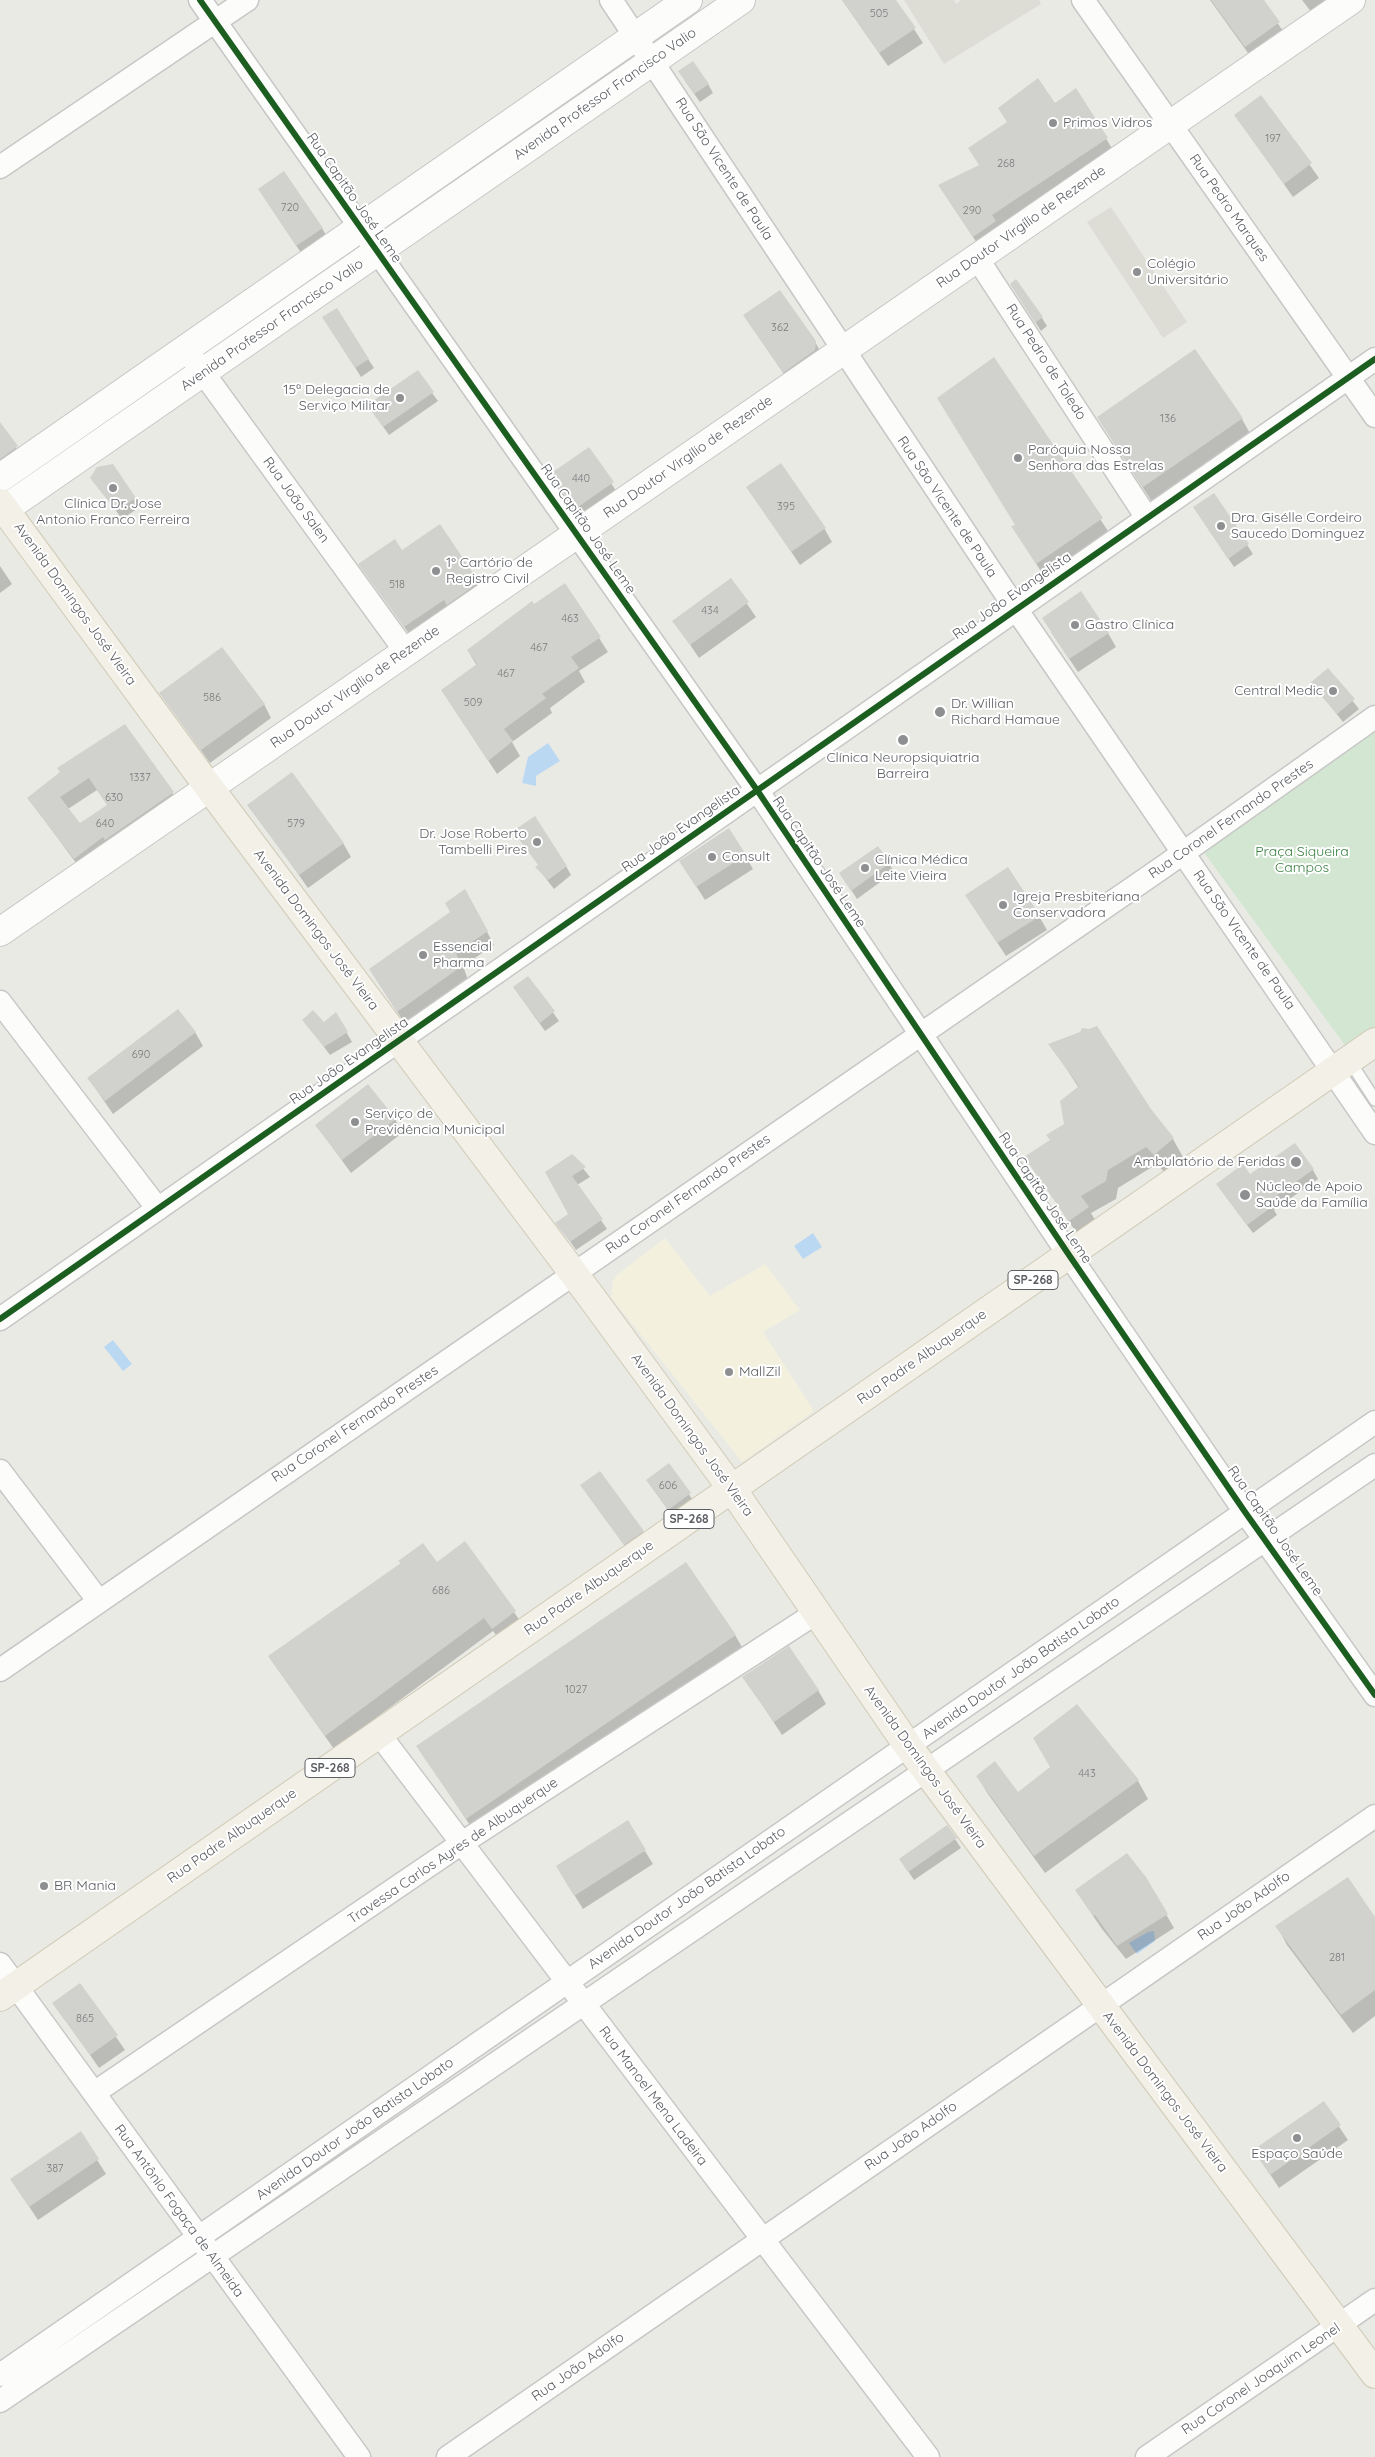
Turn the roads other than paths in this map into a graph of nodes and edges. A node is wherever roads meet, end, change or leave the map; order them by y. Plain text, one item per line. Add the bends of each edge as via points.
1 (200, 0) edge
2 (246, 0) edge
3 (611, 0) edge
4 (688, 0) edge
5 (741, 0) edge
6 (1083, 0) edge
7 (1351, 0) edge
8 (215, 22) junction
9 (636, 37) junction
10 (652, 62) junction
11 (543, 101) junction
12 (1171, 124) junction
13 (561, 125) junction
14 (480, 144) junction
15 (0, 167) edge
16 (498, 168) junction
17 (360, 228) junction
18 (377, 252) junction
19 (977, 258) junction
20 (186, 349) junction
21 (843, 350) junction
22 (1375, 358) edge
23 (203, 372) junction
24 (1348, 377) junction
25 (1375, 416) edge
26 (0, 478) edge
27 (2, 508) edge
28 (1147, 518) junction
29 (576, 534) junction
30 (1016, 609) junction
31 (406, 652) junction
32 (1375, 717) edge
33 (209, 788) junction
34 (757, 790) junction
35 (1183, 852) junction
36 (0, 932) edge
37 (0, 1002) edge
38 (919, 1033) junction
39 (399, 1041) junction
40 (1354, 1057) edge
41 (1375, 1100) edge
42 (1375, 1132) edge
43 (158, 1209) junction
44 (1069, 1256) junction
45 (574, 1274) junction
46 (0, 1318) edge
47 (1375, 1422) edge
48 (1375, 1465) edge
49 (0, 1471) edge
50 (732, 1489) junction
51 (1245, 1512) junction
52 (1265, 1540) junction
53 (98, 1600) junction
54 (816, 1613) junction
55 (0, 1670) edge
56 (1375, 1695) edge
57 (379, 1734) junction
58 (908, 1746) junction
59 (926, 1771) junction
60 (1375, 1816) edge
61 (462, 1844) junction
62 (0, 1964) edge
63 (567, 1982) junction
64 (8, 1992) edge
65 (584, 2004) junction
66 (1101, 2006) junction
67 (94, 2093) junction
68 (198, 2237) junction
69 (762, 2239) junction
70 (213, 2257) junction
71 (1375, 2300) edge
72 (1339, 2325) junction
73 (0, 2374) edge
74 (1375, 2374) edge
75 (0, 2401) edge
76 (359, 2457) edge
77 (448, 2457) edge
78 (928, 2457) edge
79 (1147, 2457) edge

1 - 8 street, Rua Capitão José Leme
2 - 8 street
3 - 9 street, Rua São Vicente de Paula
4 - 9 main road, Avenida Professor Francisco Valio
5 - 10 main road, Avenida Professor Francisco Valio
6 - 12 street, Rua Pedro Marques
7 - 12 main road, Rua Doutor Virgílio de Rezende
8 - 15 street
8 - 17 street, Rua Capitão José Leme
9 - 10 street, Rua São Vicente de Paula
9 - 11 main road, Avenida Professor Francisco Valio
10 - 13 main road, Avenida Professor Francisco Valio
10 - 21 street, Rua São Vicente de Paula
11 - 13 main road
11 - 14 main road, Avenida Professor Francisco Valio
12 - 19 main road, Rua Doutor Virgílio de Rezende
12 - 24 street, Rua Pedro Marques
13 - 16 main road, Avenida Professor Francisco Valio
14 - 16 main road
14 - 17 main road, Avenida Professor Francisco Valio
16 - 18 main road, Avenida Professor Francisco Valio
17 - 18 street, Rua Capitão José Leme
17 - 20 main road, Avenida Professor Francisco Valio
18 - 23 main road, Avenida Professor Francisco Valio
18 - 29 street, Rua Capitão José Leme
19 - 21 main road, Rua Doutor Virgílio de Rezende
19 - 28 street, Rua Pedro de Toledo
20 - 23 street, Rua João Salen
20 - 26 main road, Avenida Professor Francisco Valio
21 - 29 main road, Rua Doutor Virgílio de Rezende
21 - 30 street, Rua São Vicente de Paula
22 - 24 street, Rua João Evangelista
23 - 27 main road, Avenida Professor Francisco Valio
23 - 31 street, Rua João Salen
24 - 25 street, Rua Pedro Marques
24 - 28 street, Rua João Evangelista
27 - 33 main road, Avenida Domingos José Vieira
28 - 30 street, Rua João Evangelista
29 - 31 main road, Rua Doutor Virgílio de Rezende
29 - 34 street, Rua Capitão José Leme
30 - 34 street, Rua João Evangelista
30 - 35 street, Rua São Vicente de Paula
31 - 33 main road, Rua Doutor Virgílio de Rezende
32 - 35 street, Rua Coronel Fernando Prestes
33 - 36 main road, Rua Doutor Virgílio de Rezende
33 - 39 main road, Avenida Domingos José Vieira
34 - 38 street, Rua Capitão José Leme
34 - 39 street, Rua João Evangelista
35 - 38 street, Rua Coronel Fernando Prestes
35 - 40 street, Rua São Vicente de Paula
37 - 43 street
38 - 44 street, Rua Capitão José Leme
38 - 45 street, Rua Coronel Fernando Prestes
39 - 43 street, Rua João Evangelista
39 - 45 main road, Avenida Domingos José Vieira
40 - 41 lane
40 - 42 street, Rua São Vicente de Paula
40 - 44 main road, Rua Padre Albuquerque / SP-268
43 - 46 street, Rua João Evangelista
44 - 50 main road, Rua Padre Albuquerque / SP-268
44 - 51 street, Rua Capitão José Leme
45 - 50 main road, Avenida Domingos José Vieira
45 - 53 street, Rua Coronel Fernando Prestes
47 - 51 street, Avenida Doutor João Batista Lobato
48 - 52 street, Avenida Doutor João Batista Lobato
49 - 53 street
50 - 54 main road, Avenida Domingos José Vieira
50 - 57 main road, Rua Padre Albuquerque / SP-268
51 - 52 street, Rua Capitão José Leme
51 - 58 street, Avenida Doutor João Batista Lobato
52 - 56 street, Rua Capitão José Leme
52 - 59 street, Avenida Doutor João Batista Lobato
53 - 55 street, Rua Coronel Fernando Prestes
54 - 58 main road, Avenida Domingos José Vieira
54 - 61 street, Travessa Carlos Ayres de Albuquerque
57 - 61 street, Rua Manoel Mena Ladeira
57 - 64 main road, Rua Padre Albuquerque / SP-268
58 - 59 main road, Avenida Domingos José Vieira
58 - 63 street, Avenida Doutor João Batista Lobato
59 - 65 street, Avenida Doutor João Batista Lobato
59 - 66 main road, Avenida Domingos José Vieira
60 - 66 street, Rua João Adolfo
61 - 63 street, Rua Manoel Mena Ladeira
61 - 67 street, Travessa Carlos Ayres de Albuquerque
62 - 64 street, Rua Antônio Fogaça de Almeida
63 - 65 street, Rua Manoel Mena Ladeira
63 - 68 street, Avenida Doutor João Batista Lobato
64 - 67 street, Rua Antônio Fogaça de Almeida
65 - 69 street, Rua Manoel Mena Ladeira
65 - 70 street, Avenida Doutor João Batista Lobato
66 - 69 street, Rua João Adolfo
66 - 72 main road, Avenida Domingos José Vieira
67 - 68 street, Rua Antônio Fogaça de Almeida
68 - 70 street, Rua Antônio Fogaça de Almeida
68 - 73 street, Avenida Doutor João Batista Lobato
69 - 77 street, Rua João Adolfo
69 - 78 street, Rua Manoel Mena Ladeira
70 - 75 street, Avenida Doutor João Batista Lobato
70 - 76 street, Rua Antônio Fogaça de Almeida
71 - 72 street, Rua Coronel Joaquim Leonel
72 - 74 main road, Avenida Domingos José Vieira
72 - 79 street, Rua Coronel Joaquim Leonel

